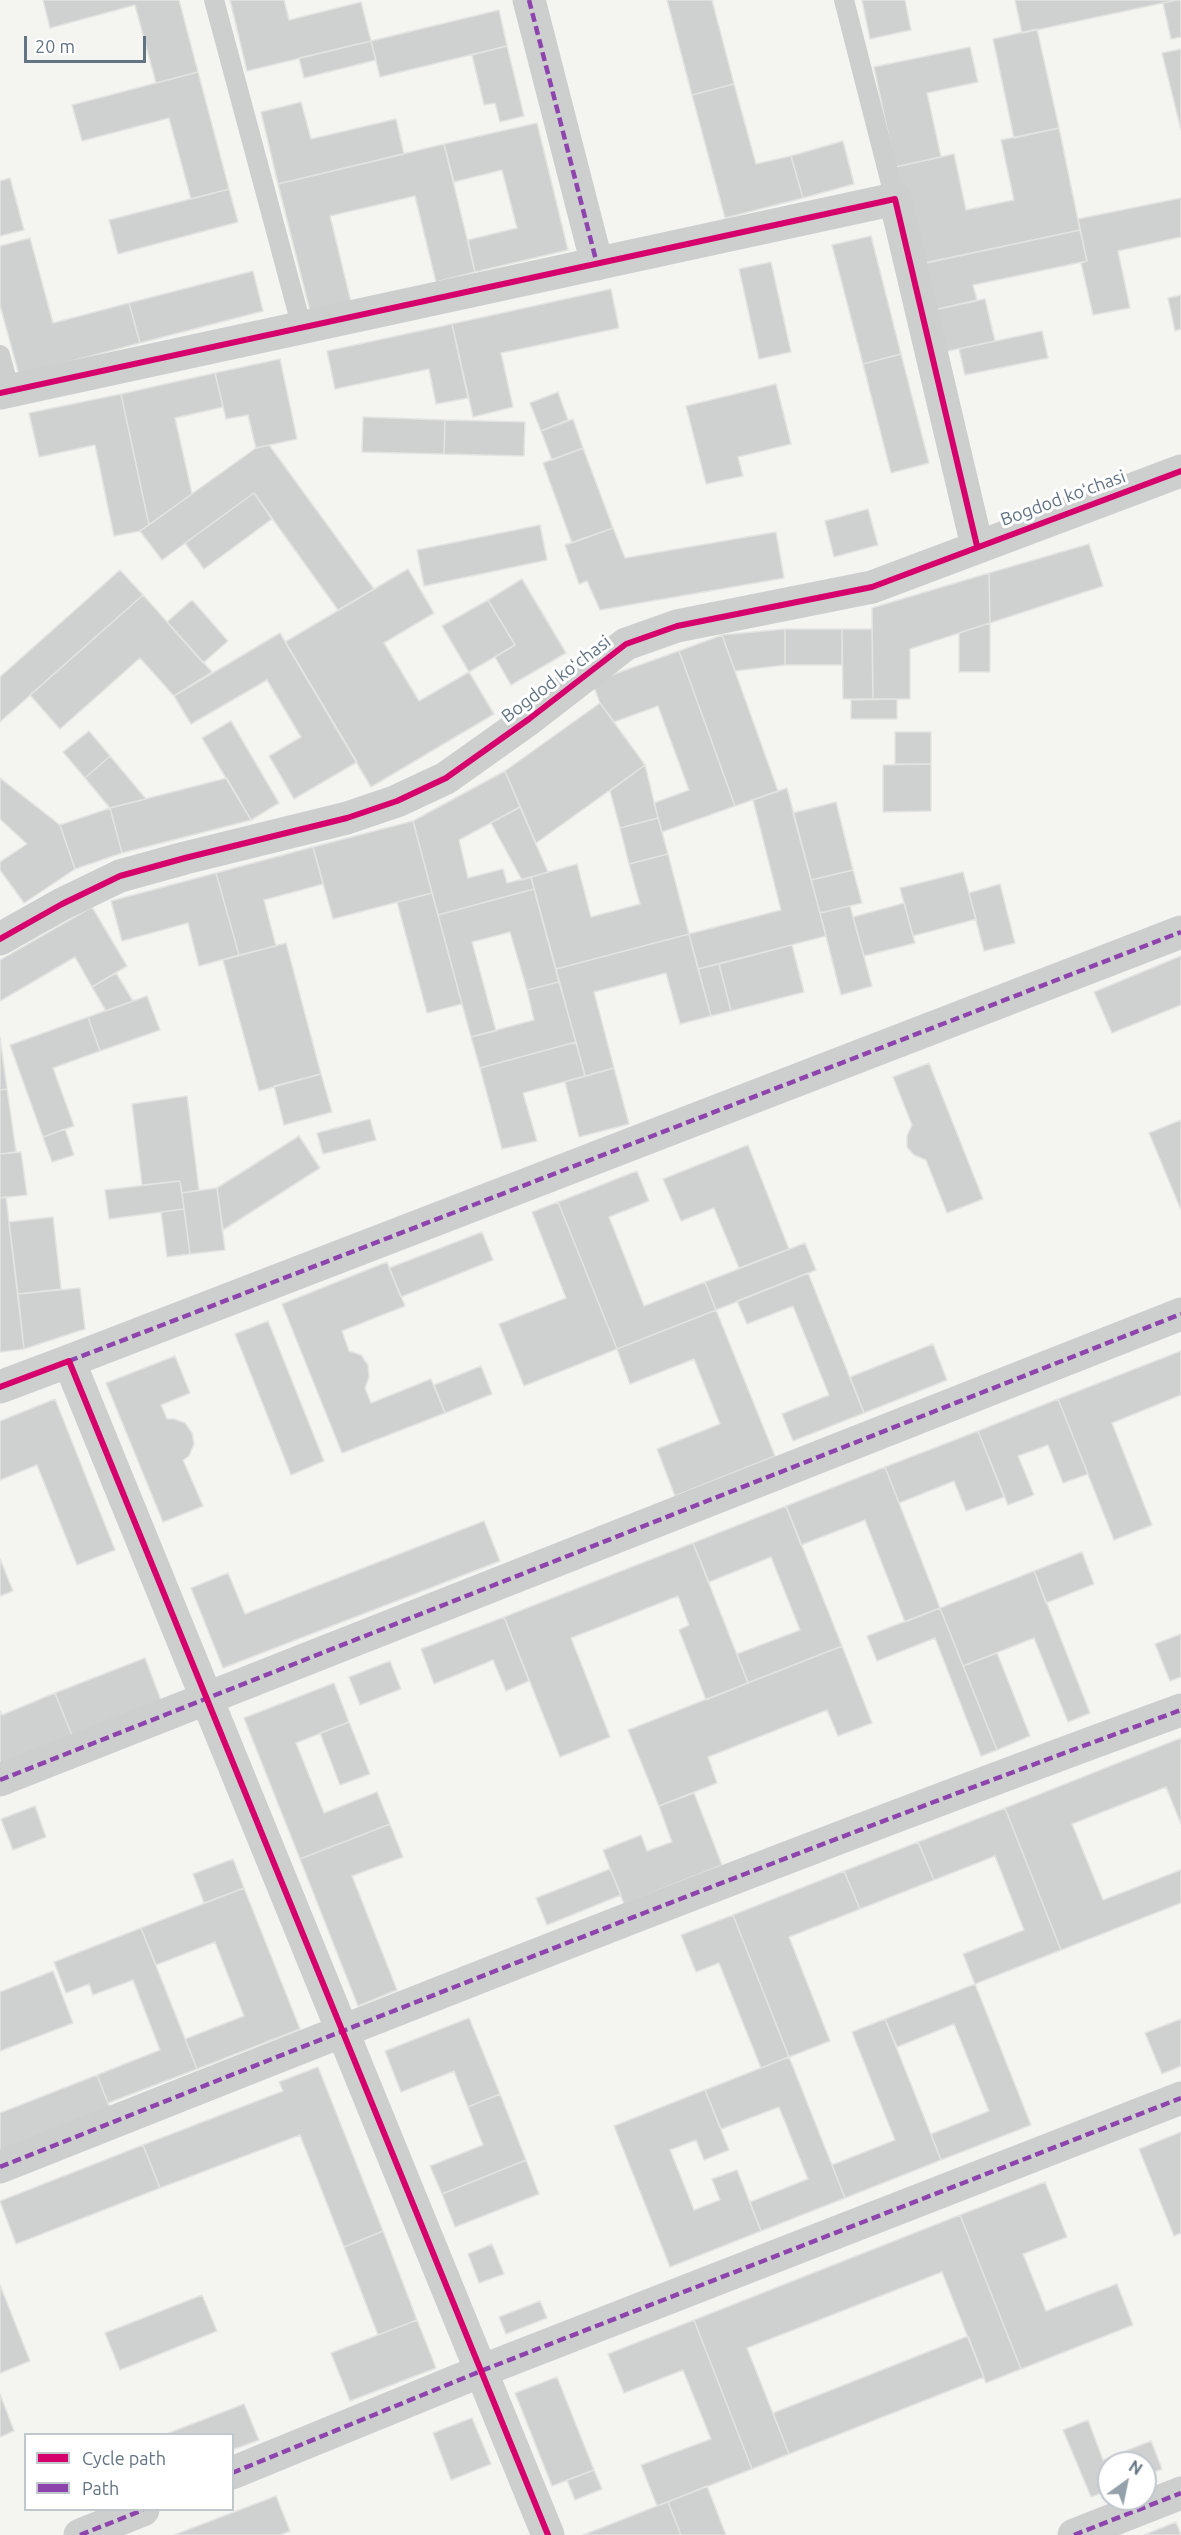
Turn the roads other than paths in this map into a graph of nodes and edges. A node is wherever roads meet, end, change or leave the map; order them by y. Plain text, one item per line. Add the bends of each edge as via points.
1 (214, 0) edge
2 (529, 0) edge
3 (844, 0) edge
4 (895, 199) junction
5 (597, 264) junction
6 (302, 328) junction
7 (0, 355) edge
8 (5, 392) edge
9 (1181, 471) edge
10 (977, 546) junction
11 (1181, 932) edge
12 (0, 939) edge
13 (1181, 1314) edge
14 (69, 1361) junction
15 (0, 1387) edge
16 (207, 1700) junction
17 (1181, 1710) edge
18 (0, 1780) edge
19 (343, 2031) junction
20 (1181, 2098) edge
21 (0, 2167) edge
22 (481, 2371) junction
23 (234, 2472) edge
24 (1181, 2493) edge
25 (140, 2511) edge
26 (80, 2535) edge
27 (548, 2535) edge
28 (1074, 2535) edge

1 - 6 lane
2 - 5 street
3 - 4 lane
4 - 5 street
4 - 10 street
5 - 6 street
6 - 8 street
7 - 8 lane
9 - 10 street, Bogdod koʻchasi
10 - 12 street, Bogdod koʻchasi via 872,587 677,626 626,645 446,778 407,797 347,818 120,876
11 - 14 street
13 - 16 street
14 - 15 street
14 - 16 street
16 - 18 street
16 - 19 street
17 - 19 street via 1002,1775
19 - 21 street
19 - 22 street
20 - 22 street
22 - 23 street
22 - 27 street
24 - 28 street
25 - 26 street

